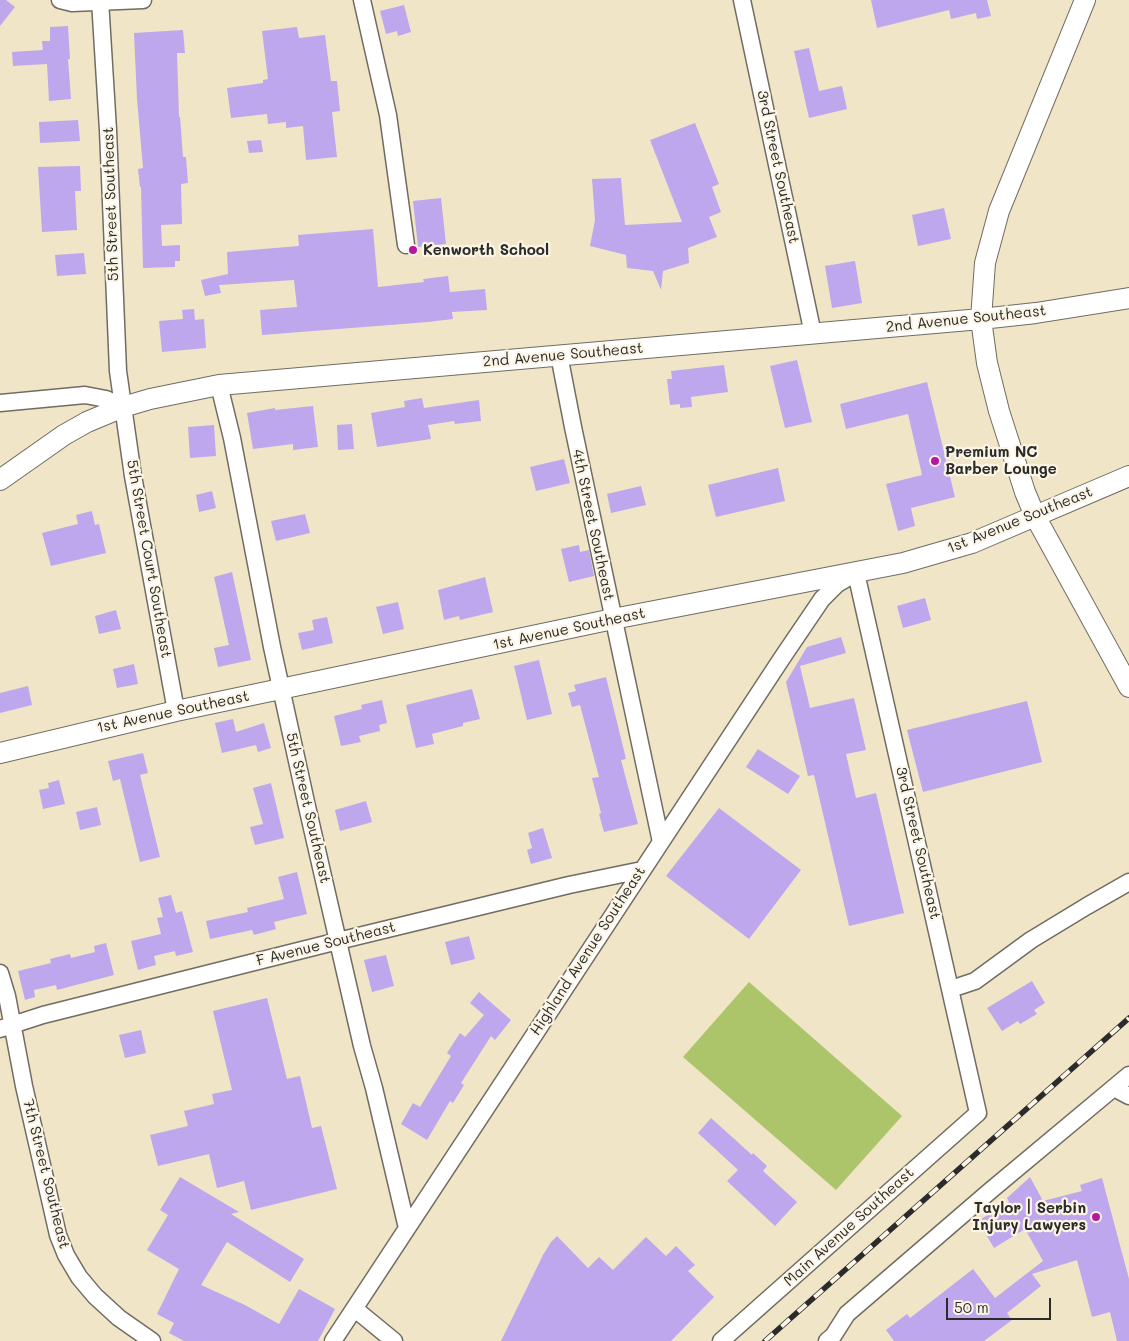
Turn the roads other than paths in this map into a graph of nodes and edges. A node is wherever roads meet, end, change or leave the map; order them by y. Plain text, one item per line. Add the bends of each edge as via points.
1 (60, 0) edge
2 (143, 0) edge
3 (362, 0) edge
4 (742, 0) edge
5 (1085, 0) edge
6 (100, 1) edge
7 (406, 245) dead end
8 (1129, 298) edge
9 (981, 319) junction
10 (813, 334) junction
11 (559, 355) junction
12 (219, 385) junction
13 (0, 402) edge
14 (122, 407) junction
15 (1129, 476) edge
16 (0, 480) edge
17 (1035, 516) junction
18 (856, 573) junction
19 (614, 619) junction
20 (1129, 687) edge
21 (282, 689) junction
22 (176, 711) junction
23 (0, 753) edge
24 (661, 842) junction
25 (642, 870) junction
26 (1129, 882) edge
27 (338, 940) junction
28 (0, 973) edge
29 (951, 989) junction
30 (6, 1027) edge
31 (1129, 1075) edge
32 (1114, 1088) junction
33 (1129, 1096) edge
34 (978, 1113) joint
35 (407, 1228) junction
36 (355, 1309) junction
37 (831, 1339) edge
38 (152, 1341) edge
39 (333, 1341) edge
40 (394, 1341) edge
41 (721, 1341) edge

1 - 6 street via 72,3
2 - 6 street
3 - 7 street via 388,115
4 - 10 street, 3rd Street Southeast
5 - 9 main road via 998,211 986,263
6 - 14 street, 5th Street Southeast
8 - 9 main road, 2nd Avenue Southeast
9 - 10 main road, 2nd Avenue Southeast
9 - 17 main road via 987,364 999,411
10 - 11 main road, 2nd Avenue Southeast
11 - 12 main road, 2nd Avenue Southeast
11 - 19 street, 4th Street Southeast
12 - 14 main road, 2nd Avenue Southeast
12 - 21 street, 5th Street Southeast
13 - 14 street via 85,395 106,399
14 - 16 main road, 2nd Avenue Southeast via 64,435
14 - 22 street, 5th Street Court Southeast
15 - 17 main road, 1st Avenue Southeast
17 - 18 main road, 1st Avenue Southeast via 972,543
17 - 20 main road
18 - 19 main road, 1st Avenue Southeast
18 - 24 street, Highland Avenue Southeast via 837,584 822,599
18 - 29 street, 3rd Street Southeast
19 - 21 main road, 1st Avenue Southeast
19 - 24 street, 4th Street Southeast
21 - 22 main road, 1st Avenue Southeast
21 - 27 street, 5th Street Southeast
22 - 23 main road, 1st Avenue Southeast
24 - 25 street, Highland Avenue Southeast
25 - 27 street, F Avenue Southeast
25 - 35 street, Highland Avenue Southeast
26 - 29 street via 1031,940 975,981
27 - 30 street, F Avenue Southeast via 53,1012
27 - 35 street, 5th Street Southeast
28 - 30 street, 7th Street Southeast via 7,996
29 - 34 street, 3rd Street Southeast
30 - 38 street, 7th Street Southeast via 24,1086 58,1235 66,1255 78,1277 95,1296
31 - 32 street
32 - 33 street
32 - 37 street via 847,1314
34 - 41 street, Main Avenue Southeast
35 - 36 street, Highland Avenue Southeast
36 - 39 street, Highland Avenue Southeast
36 - 40 street

